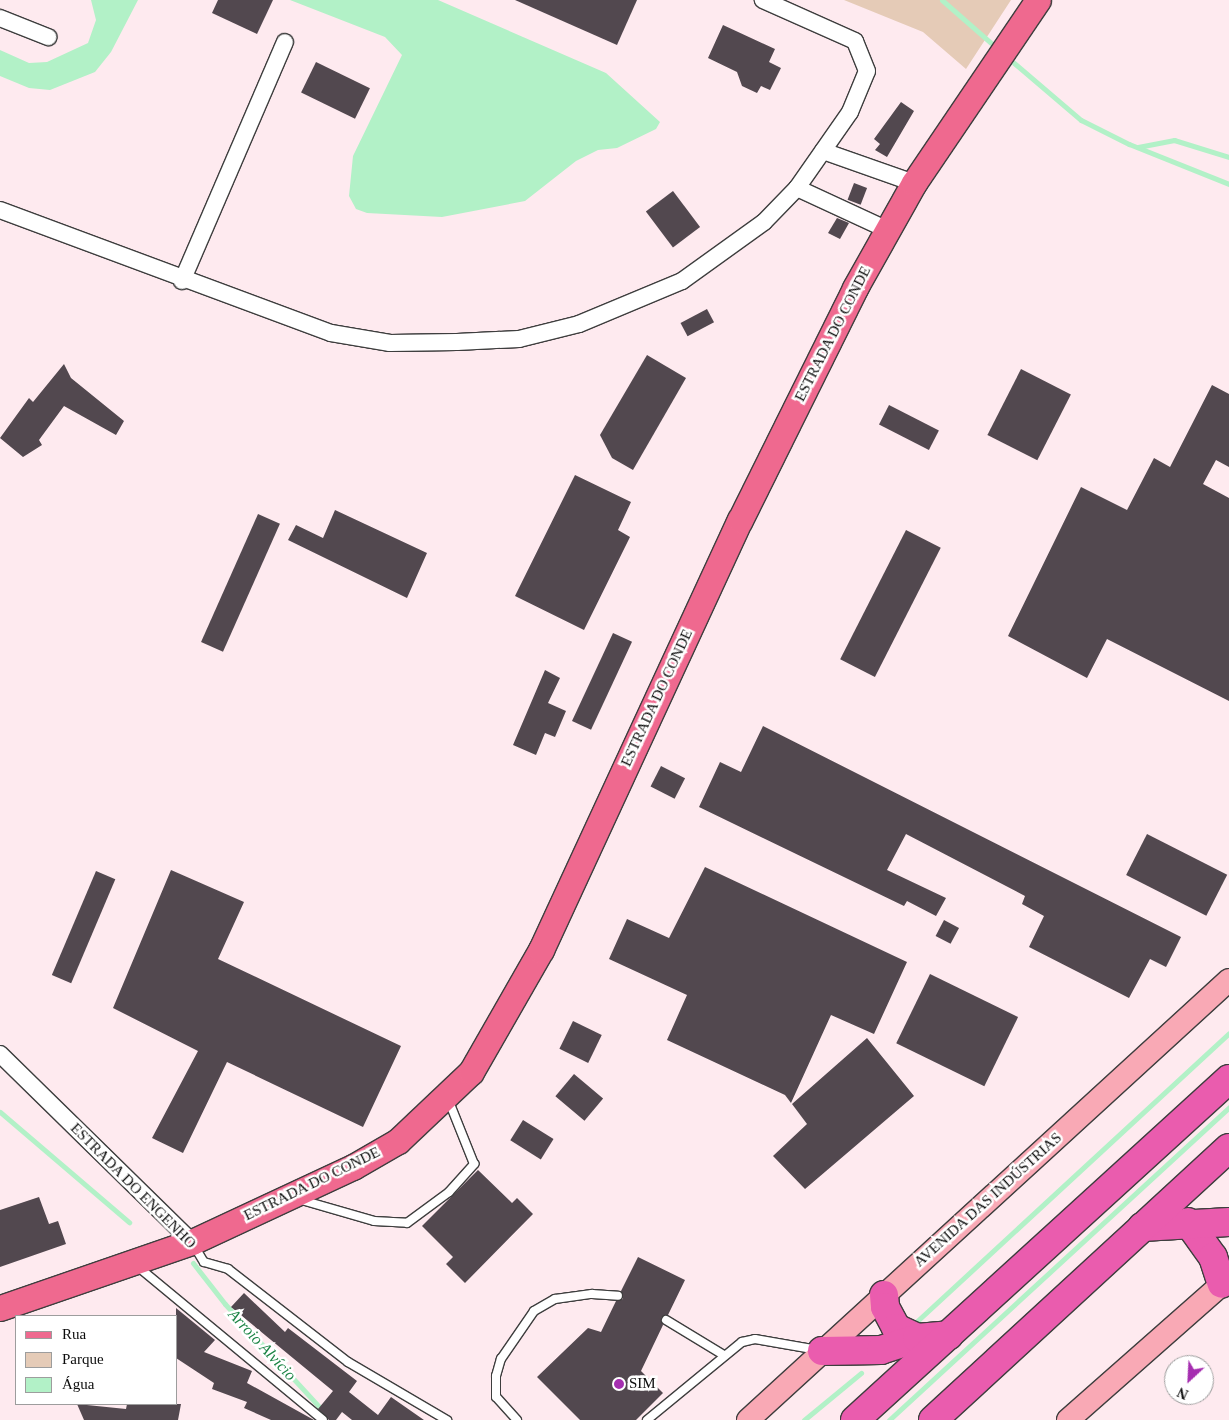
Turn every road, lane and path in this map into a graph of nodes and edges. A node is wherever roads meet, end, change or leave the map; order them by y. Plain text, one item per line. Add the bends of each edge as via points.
1 (763, 0) edge
2 (1038, 0) edge
3 (0, 18) edge
4 (48, 36) dead end
5 (285, 42) dead end
6 (823, 151) junction
7 (914, 183) junction
8 (796, 188) junction
9 (0, 210) edge
10 (888, 230) junction
11 (182, 281) junction
12 (1229, 980) edge
13 (0, 1054) edge
14 (1229, 1079) edge
15 (447, 1097) junction
16 (1229, 1148) edge
17 (284, 1195) junction
18 (1188, 1222) junction
19 (1229, 1222) edge
20 (1142, 1227) junction
21 (192, 1242) junction
22 (138, 1259) junction
23 (1227, 1283) edge
24 (618, 1296) dead end
25 (884, 1296) junction
26 (0, 1308) edge
27 (666, 1320) dead end
28 (949, 1335) junction
29 (917, 1338) junction
30 (822, 1351) junction
31 (722, 1354) junction
32 (323, 1420) edge
33 (447, 1420) edge
34 (517, 1420) edge
35 (647, 1420) edge
36 (748, 1420) edge
37 (855, 1420) edge
38 (933, 1420) edge
39 (1068, 1420) edge

1 - 6 street via 855,41 864,57 867,71 850,112
2 - 7 main road, ESTRADA DO CONDE
3 - 4 street
5 - 11 street
6 - 7 street
6 - 8 street
7 - 10 main road, ESTRADA DO CONDE
8 - 10 street
8 - 11 street via 764,222 682,281 579,324 519,338 382,341 330,332
9 - 11 street
10 - 15 main road, ESTRADA DO CONDE via 740,520 541,950 471,1072
12 - 25 main road, AVENIDA DAS INDÚSTRIAS
13 - 21 street, ESTRADA DO ENGENHO
14 - 28 highway
15 - 17 main road, ESTRADA DO CONDE via 398,1141 353,1167
15 - 17 lane via 474,1164 449,1192 406,1223 374,1221
16 - 20 highway
17 - 21 main road, ESTRADA DO CONDE
18 - 19 highway
18 - 20 highway
18 - 23 highway
20 - 38 highway
21 - 22 main road, ESTRADA DO CONDE
21 - 33 lane, ESTRADA DO ENGENHO via 204,1262 228,1269 348,1362
22 - 26 main road, ESTRADA DO CONDE
22 - 32 lane
23 - 39 main road
24 - 34 lane via 592,1294 556,1299 534,1311 502,1359 496,1376 496,1397
25 - 29 highway via 885,1307 896,1328
25 - 30 main road, AVENIDA DAS INDÚSTRIAS
27 - 31 lane
28 - 29 highway
28 - 37 highway
29 - 30 highway via 881,1350
30 - 31 lane via 755,1339
30 - 36 main road, AVENIDA DAS INDÚSTRIAS
31 - 35 lane

